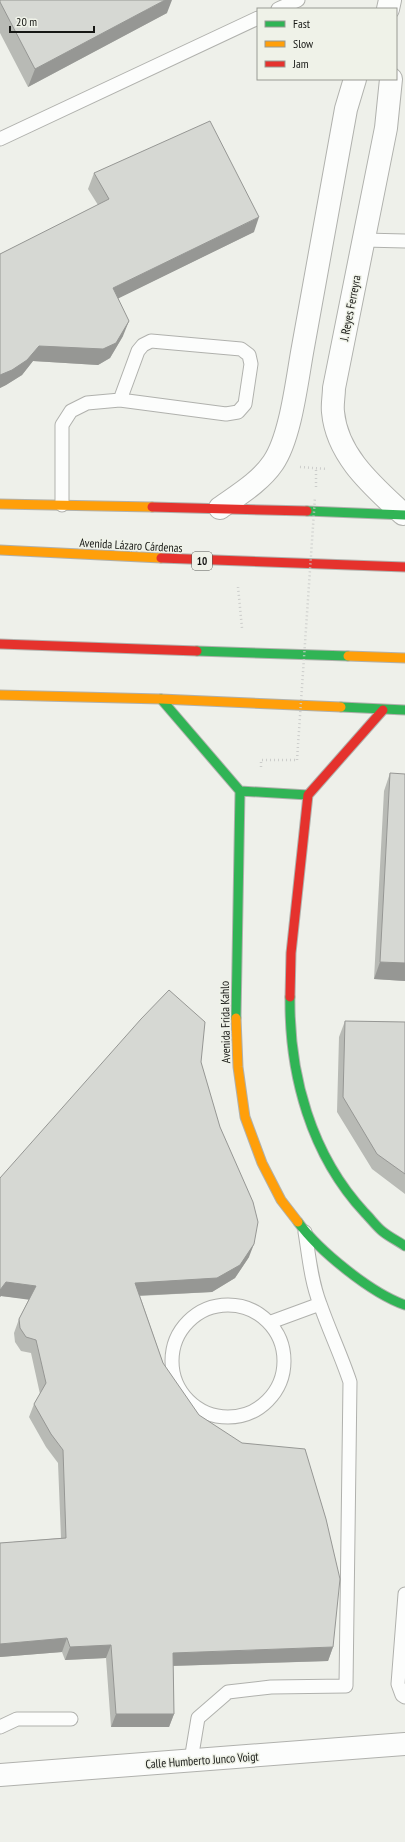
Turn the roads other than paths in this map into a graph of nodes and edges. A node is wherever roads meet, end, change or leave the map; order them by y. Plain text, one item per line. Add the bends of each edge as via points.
1 (298, 0) edge
2 (280, 8) edge
3 (257, 18) edge
4 (355, 80) edge
5 (391, 80) edge
6 (0, 139) edge
7 (364, 240) junction
8 (405, 242) edge
9 (120, 400) junction
10 (0, 504) edge
11 (62, 505) junction
12 (220, 508) junction
13 (404, 514) edge
14 (0, 550) edge
15 (405, 567) edge
16 (0, 644) edge
17 (405, 658) edge
18 (0, 695) edge
19 (161, 699) junction
20 (383, 710) junction
21 (405, 710) edge
22 (240, 791) junction
23 (308, 796) junction
24 (305, 1232) junction
25 (405, 1246) edge
26 (320, 1304) junction
27 (405, 1305) edge
28 (271, 1322) junction
29 (405, 1594) edge
30 (405, 1697) edge
31 (71, 1719) dead end
32 (0, 1727) edge
33 (405, 1744) edge
34 (191, 1760) junction
35 (0, 1775) edge

1 - 2 lane
3 - 6 lane
4 - 12 street via 346,109 288,424 282,444 273,463 252,484
5 - 7 street, J. Reyes Ferreyra via 386,128
7 - 8 lane
7 - 13 street, J. Reyes Ferreyra via 334,388 333,412 346,450 359,472
9 - 9 lane via 138,351 151,341 241,349 249,355 251,364 245,404 238,412 226,414
9 - 11 lane via 88,403 71,411 62,425
10 - 11 main road
11 - 12 main road
12 - 13 main road
14 - 15 main road, Avenida Lázaro Cárdenas / 10 via 236,562
16 - 17 main road
18 - 19 main road
19 - 20 main road
19 - 22 main road
20 - 21 main road
20 - 23 main road
22 - 23 main road
22 - 24 main road, Avenida Frida Kahlo via 236,963 238,1067 246,1117 262,1163 281,1200
23 - 25 main road via 291,953 290,1028 296,1080 312,1130 350,1197 382,1230
24 - 26 lane via 312,1278
24 - 27 main road, Avenida Frida Kahlo via 340,1265 394,1301
26 - 28 lane
26 - 34 lane via 350,1382 346,1686 271,1687 228,1692 198,1718
28 - 28 lane via 244,1305 231,1305 211,1306 184,1324 171,1354 177,1386 198,1410 230,1419 261,1408 273,1394 282,1383 286,1351
29 - 30 lane via 398,1684
31 - 32 lane via 17,1719
33 - 34 street, Calle Humberto Junco Voigt
34 - 35 street, Calle Humberto Junco Voigt

